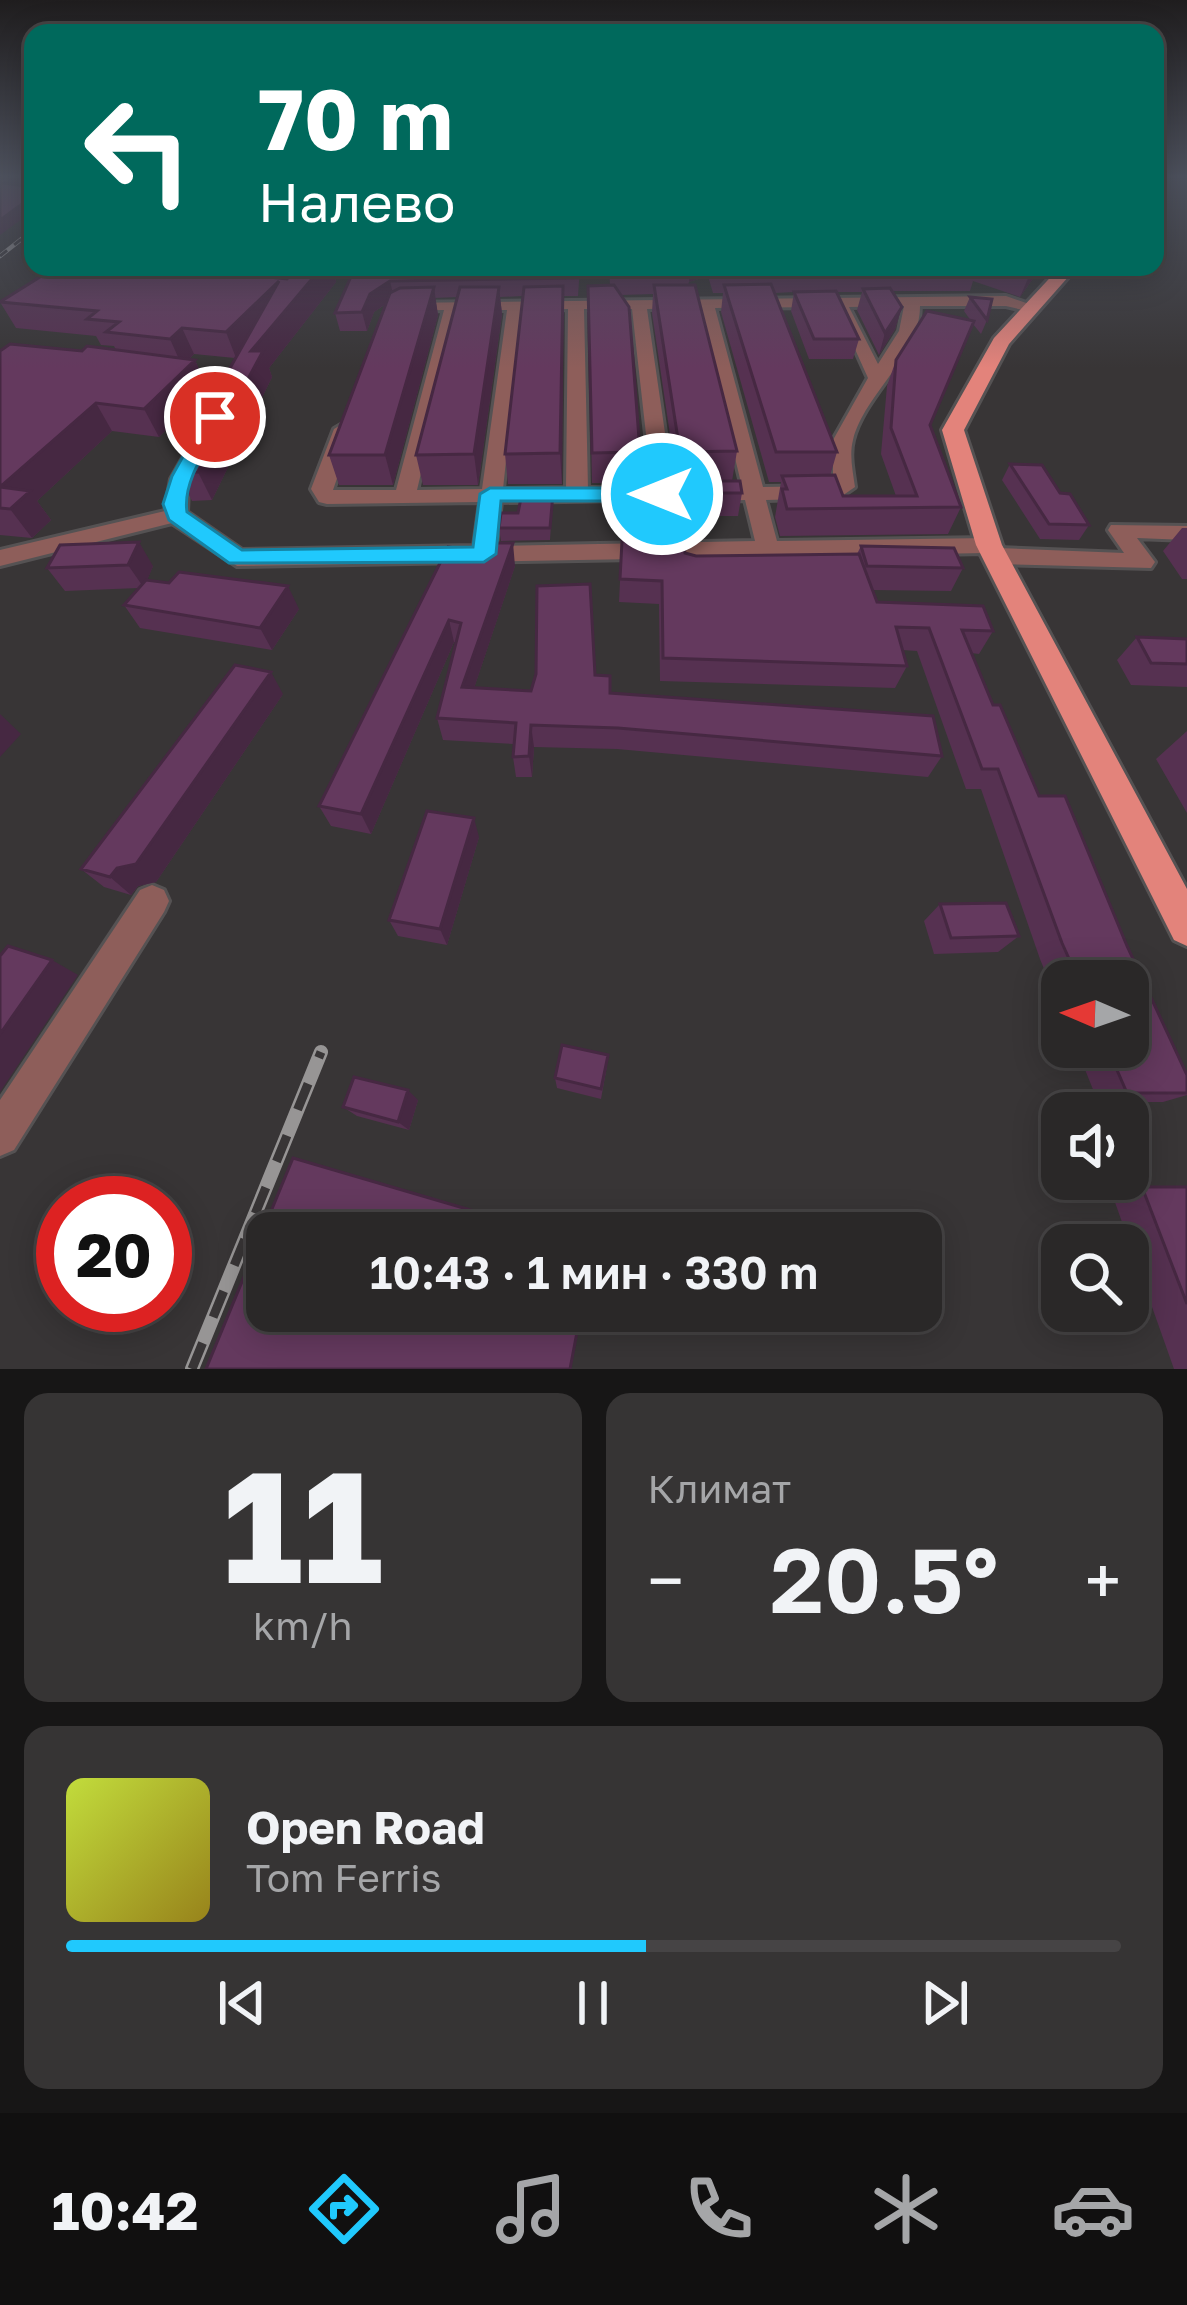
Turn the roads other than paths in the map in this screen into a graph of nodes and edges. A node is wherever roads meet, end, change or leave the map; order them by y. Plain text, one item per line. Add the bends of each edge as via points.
1 (1060, 276) edge
2 (840, 302) junction
3 (912, 302) junction
4 (706, 303) junction
5 (775, 303) junction
6 (577, 304) junction
7 (639, 304) junction
8 (515, 305) junction
9 (454, 306) junction
10 (1028, 306) junction
11 (383, 321) edge
12 (782, 322) edge
13 (137, 368) edge
14 (875, 375) junction
15 (353, 405) edge
16 (823, 421) edge
17 (842, 443) junction
18 (490, 494) junction
19 (577, 494) junction
20 (662, 494) junction
21 (757, 494) junction
22 (405, 495) junction
23 (176, 515) junction
24 (1187, 532) edge
25 (768, 549) junction
26 (992, 550) junction
27 (484, 554) junction
28 (0, 558) edge
29 (152, 901) dead end
30 (1187, 927) edge
31 (0, 1136) edge

1 - 10 main road
2 - 3 street
2 - 5 street
2 - 14 street
3 - 10 street
3 - 14 street via 911,333
4 - 5 street
4 - 7 street
4 - 21 street
5 - 12 street
6 - 7 street
6 - 8 street
6 - 19 street
7 - 20 street
8 - 9 street
8 - 18 street
9 - 11 street via 400,306
9 - 22 street
10 - 26 main road via 978,370 953,430
13 - 23 street via 232,381 182,476
14 - 17 street
15 - 22 street via 324,494
16 - 17 street
17 - 21 street via 839,492
18 - 19 street
18 - 22 street
18 - 27 street
19 - 20 street
20 - 21 street
21 - 25 street
23 - 27 street via 238,558
23 - 28 street
24 - 26 street via 1119,530 1143,562
25 - 26 street
25 - 27 street
26 - 30 main road
29 - 31 street

